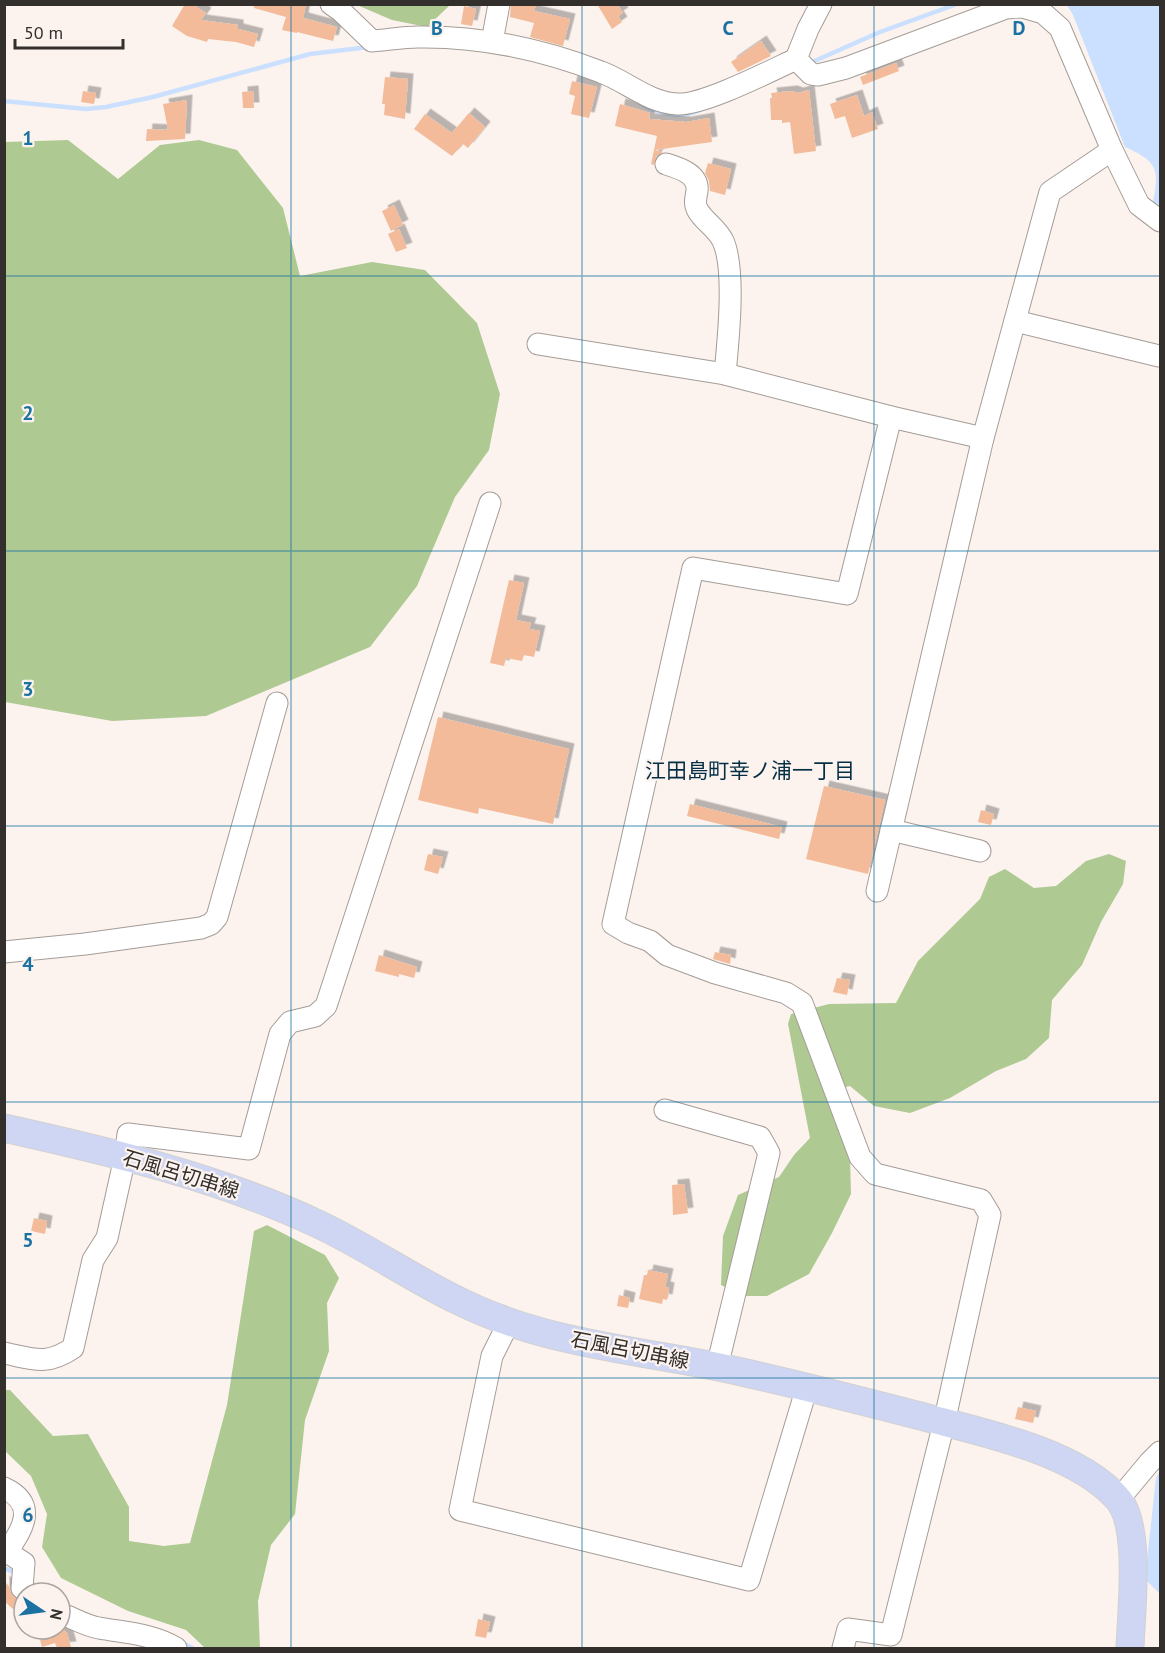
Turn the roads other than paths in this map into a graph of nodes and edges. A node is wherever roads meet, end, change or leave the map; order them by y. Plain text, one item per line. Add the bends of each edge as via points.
1 (331, 4) edge
2 (499, 4) edge
3 (821, 4) edge
4 (492, 42) junction
5 (796, 59) junction
6 (1112, 150) junction
7 (666, 164) dead end
8 (1161, 221) edge
9 (1016, 321) junction
10 (538, 344) dead end
11 (1159, 356) edge
12 (724, 374) junction
13 (891, 417) junction
14 (983, 438) junction
15 (490, 503) dead end
16 (277, 703) dead end
17 (891, 830) junction
18 (980, 851) dead end
19 (877, 891) dead end
20 (4, 952) edge
21 (665, 1110) dead end
22 (4, 1128) edge
23 (125, 1157) junction
24 (509, 1322) junction
25 (4, 1353) edge
26 (717, 1367) junction
27 (807, 1387) junction
28 (944, 1423) junction
29 (1161, 1452) edge
30 (4, 1488) edge
31 (1119, 1499) junction
32 (6, 1551) edge
33 (23, 1581) edge
34 (72, 1618) edge
35 (176, 1648) edge
36 (843, 1648) edge
37 (1130, 1648) edge

1 - 4 street via 372,41 418,37
2 - 4 street
3 - 5 street
4 - 5 street via 604,73 662,101 677,104 696,102
5 - 6 street via 811,74 818,75 1006,8 1022,7 1043,13 1060,28
6 - 8 street via 1139,205
6 - 9 street via 1050,192
7 - 12 street via 692,175 698,212 718,232 727,253 729,329
9 - 11 street
9 - 14 street
10 - 12 street
12 - 13 street
13 - 14 street
13 - 28 street via 847,594 693,568 613,924 650,941 667,955 786,993 801,1003 860,1157 875,1174 981,1200 990,1215
14 - 17 street
15 - 23 street via 326,1006 315,1016 290,1022 280,1034 249,1149 128,1134
16 - 20 street via 217,917 211,924
17 - 18 street
17 - 19 street
21 - 26 street via 760,1137 769,1153
22 - 23 main road, 石風呂切串線
23 - 24 main road, 石風呂切串線 via 200,1177 281,1207 360,1245 461,1302
23 - 25 street via 107,1238 93,1260 73,1347 58,1357 43,1360
24 - 26 main road, 石風呂切串線 via 563,1337
24 - 27 street via 492,1356 460,1510 748,1580
26 - 27 main road, 石風呂切串線
27 - 28 main road, 石風呂切串線
28 - 31 main road, 石風呂切串線 via 1032,1448 1070,1465
28 - 36 street via 891,1635 848,1629
29 - 31 street
30 - 32 street via 20,1501 26,1517
31 - 37 main road, 石風呂切串線 via 1133,1537
32 - 33 street via 24,1563
34 - 35 street via 97,1628 163,1641

